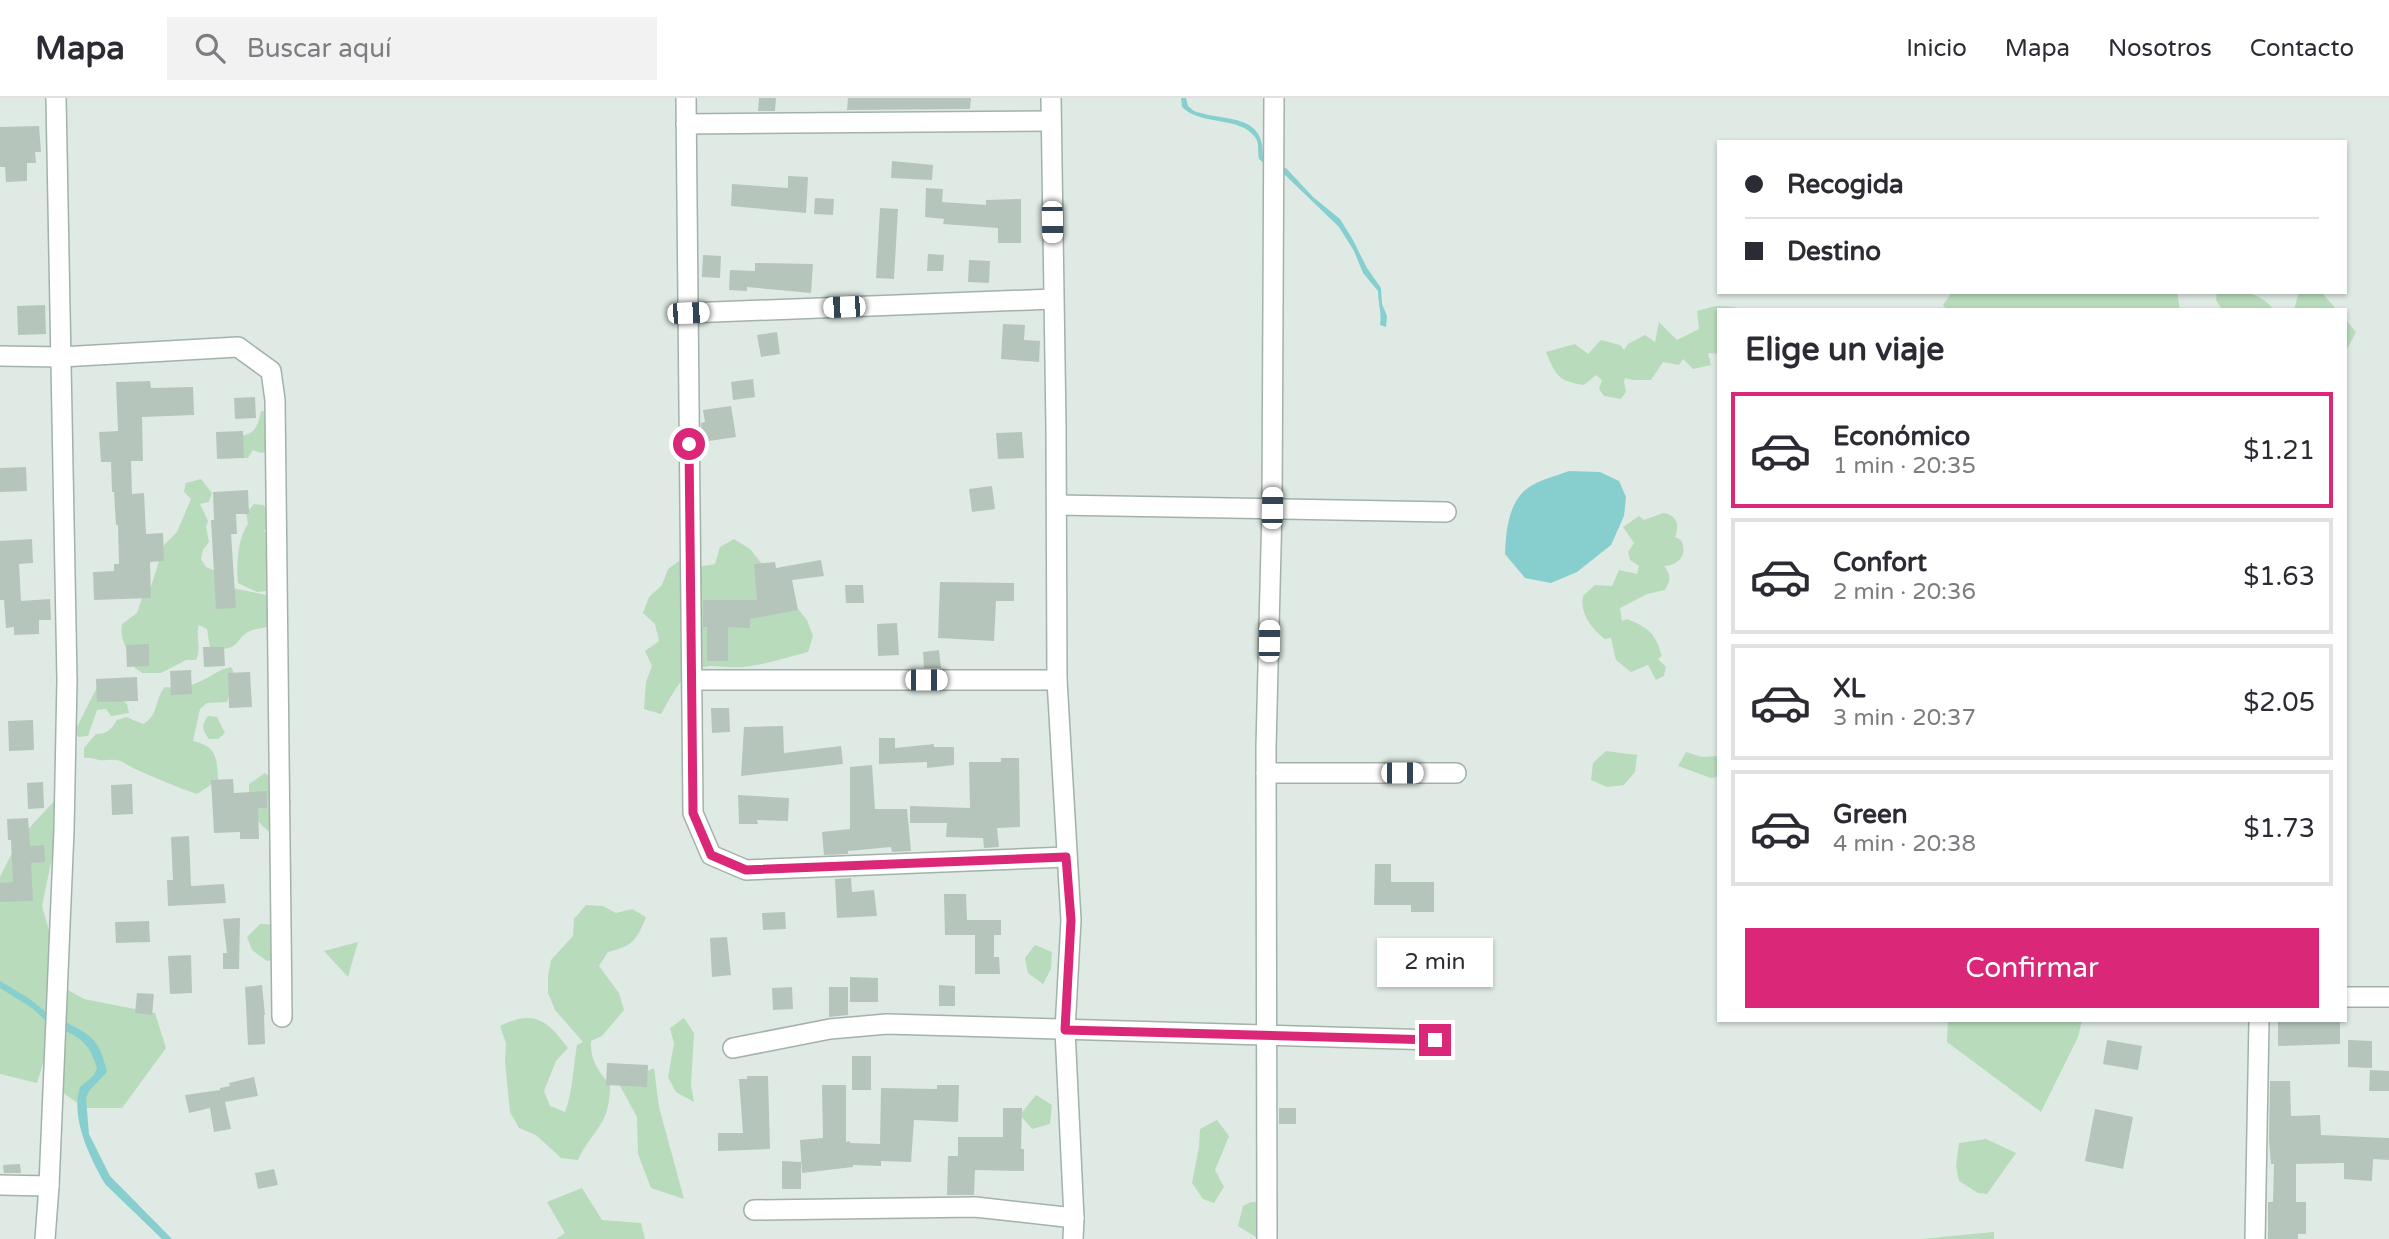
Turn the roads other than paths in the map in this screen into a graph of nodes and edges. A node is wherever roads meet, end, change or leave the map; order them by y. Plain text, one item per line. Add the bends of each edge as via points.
1 (56, 98) edge
2 (686, 98) edge
3 (1051, 98) edge
4 (1274, 98) edge
5 (1050, 121) junction
6 (686, 124) junction
7 (1053, 299) junction
8 (688, 313) junction
9 (0, 356) edge
10 (61, 357) junction
11 (1057, 505) junction
12 (1272, 508) junction
13 (1446, 512) dead end
14 (692, 680) junction
15 (1057, 680) junction
16 (1266, 773) junction
17 (1456, 773) dead end
18 (1066, 857) junction
19 (2347, 997) edge
20 (2389, 997) edge
21 (282, 1017) dead end
22 (2259, 1022) edge
23 (1065, 1030) junction
24 (1267, 1035) junction
25 (1435, 1040) dead end
26 (733, 1048) dead end
27 (0, 1185) edge
28 (49, 1186) junction
29 (754, 1210) dead end
30 (1074, 1218) junction
31 (45, 1239) edge
32 (1073, 1239) edge
33 (1267, 1239) edge
34 (2255, 1239) edge

1 - 10 street
2 - 6 street
3 - 5 street
4 - 12 street
5 - 6 street
5 - 7 street
6 - 8 street
7 - 8 street
7 - 11 street
8 - 14 street
9 - 10 street
10 - 21 street via 238,347 271,371 275,400
10 - 28 street via 67,680
11 - 12 street
11 - 15 street
12 - 13 street
12 - 16 street
14 - 15 street
14 - 18 street via 693,813 711,855 746,870
15 - 18 street
16 - 17 street
16 - 24 street
18 - 23 street via 1071,920
19 - 20 street
22 - 34 street
23 - 24 street
23 - 26 street via 887,1024 830,1029
23 - 30 street
24 - 25 street
24 - 33 street
27 - 28 street
28 - 31 street
29 - 30 street via 975,1207
30 - 32 street

